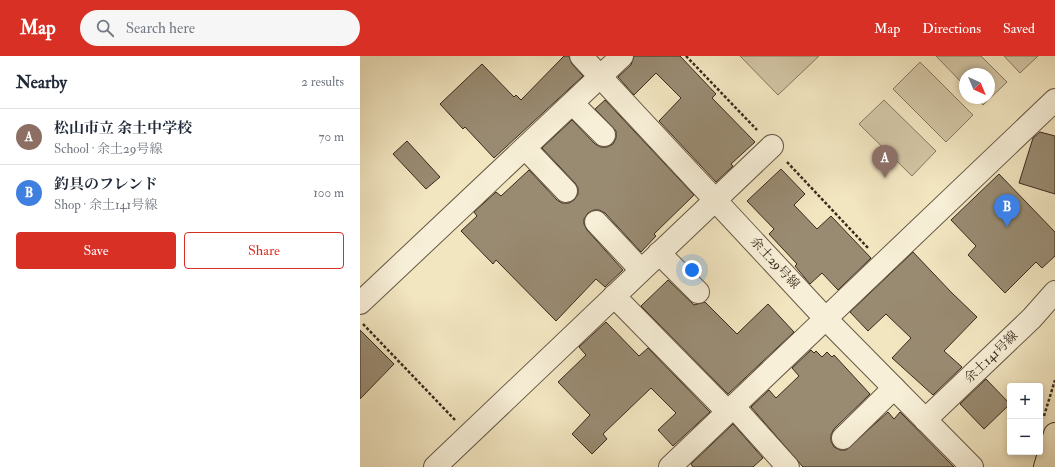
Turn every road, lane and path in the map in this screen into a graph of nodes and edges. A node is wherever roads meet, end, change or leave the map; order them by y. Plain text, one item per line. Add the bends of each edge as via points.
1 (581, 56) edge
2 (622, 56) edge
3 (600, 77) junction
4 (1055, 100) edge
5 (573, 104) junction
6 (604, 135) dead end
7 (772, 146) dead end
8 (525, 148) junction
9 (566, 191) dead end
10 (715, 199) junction
11 (596, 222) dead end
12 (659, 253) junction
13 (641, 270) junction
14 (698, 292) dead end
15 (1055, 292) edge
16 (614, 296) junction
17 (360, 303) edge
18 (825, 318) junction
19 (360, 321) edge
20 (1055, 380) edge
21 (894, 388) junction
22 (731, 410) junction
23 (925, 420) junction
24 (1049, 429) edge
25 (469, 434) junction
26 (843, 438) dead end
27 (435, 467) edge
28 (670, 467) edge
29 (788, 467) edge
30 (972, 467) edge
31 (1045, 467) edge

1 - 3 street, 余土29号線
2 - 3 street
3 - 5 street
3 - 10 street, 余土29号線
4 - 18 street
5 - 6 street
5 - 8 street
7 - 10 street
8 - 9 street
8 - 17 street
10 - 12 street
10 - 18 street, 余土29号線
11 - 13 street
12 - 13 street
12 - 14 street
13 - 16 street
15 - 23 street, 余土141号線 via 1032,318
16 - 22 street
16 - 25 street
18 - 21 street, 余土29号線
18 - 22 street
19 - 25 path
20 - 24 path
21 - 23 street, 余土29号線
21 - 26 street
22 - 28 street
22 - 29 street
23 - 30 street, 余土29号線
24 - 31 highway
25 - 27 street

